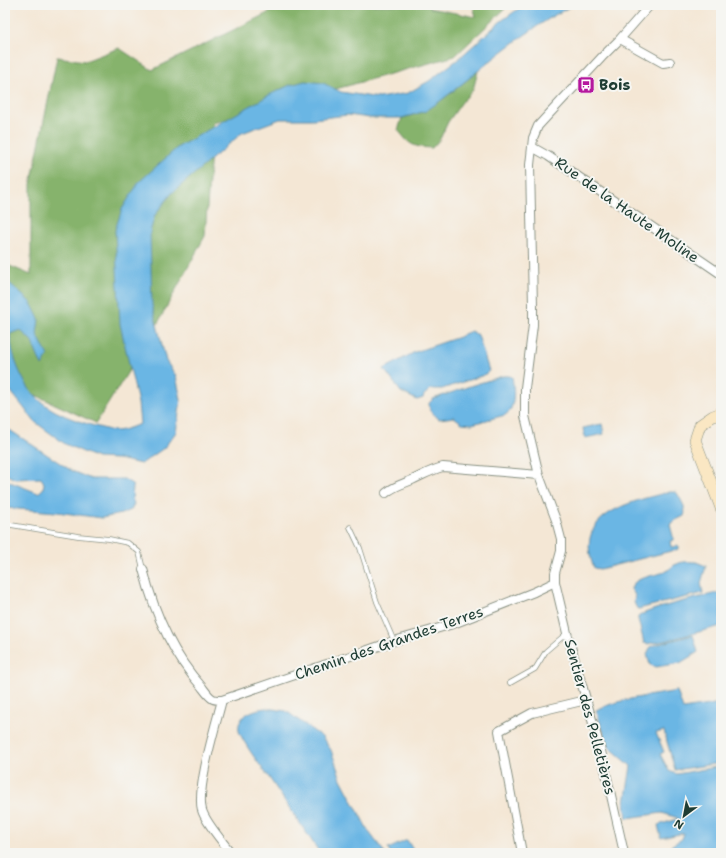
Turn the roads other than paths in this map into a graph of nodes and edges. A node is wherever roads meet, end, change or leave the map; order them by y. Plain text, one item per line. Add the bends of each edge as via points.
1 (650, 5) edge
2 (620, 39) junction
3 (670, 62) dead end
4 (532, 147) junction
5 (721, 274) edge
6 (721, 413) edge
7 (539, 475) junction
8 (386, 493) dead end
9 (721, 508) edge
10 (5, 524) edge
11 (350, 527) dead end
12 (143, 569) joint
13 (555, 582) junction
14 (567, 633) junction
15 (394, 641) junction
16 (510, 682) dead end
17 (222, 700) junction
18 (586, 700) junction
19 (231, 853) edge
20 (522, 853) edge
21 (624, 853) edge

1 - 2 street
2 - 3 street via 663,64
2 - 4 street via 538,126
4 - 5 street, Rue de la Haute Moline
4 - 7 street via 530,165 533,325 525,388 525,416
6 - 9 street via 700,424 695,440
7 - 8 street via 443,467 430,470 393,487
7 - 13 street via 561,539
10 - 12 lane via 128,543 139,552
11 - 15 lane
12 - 17 street via 164,631 177,655 213,699
13 - 14 street, Sentier des Pelletières
13 - 15 street, Chemin des Grandes Terres via 453,624
14 - 16 lane via 546,651 535,670
14 - 18 street, Sentier des Pelletières
15 - 17 street, Chemin des Grandes Terres
17 - 19 street via 202,784 201,809
18 - 20 street via 532,713 499,732
18 - 21 street, Sentier des Pelletières via 601,751

